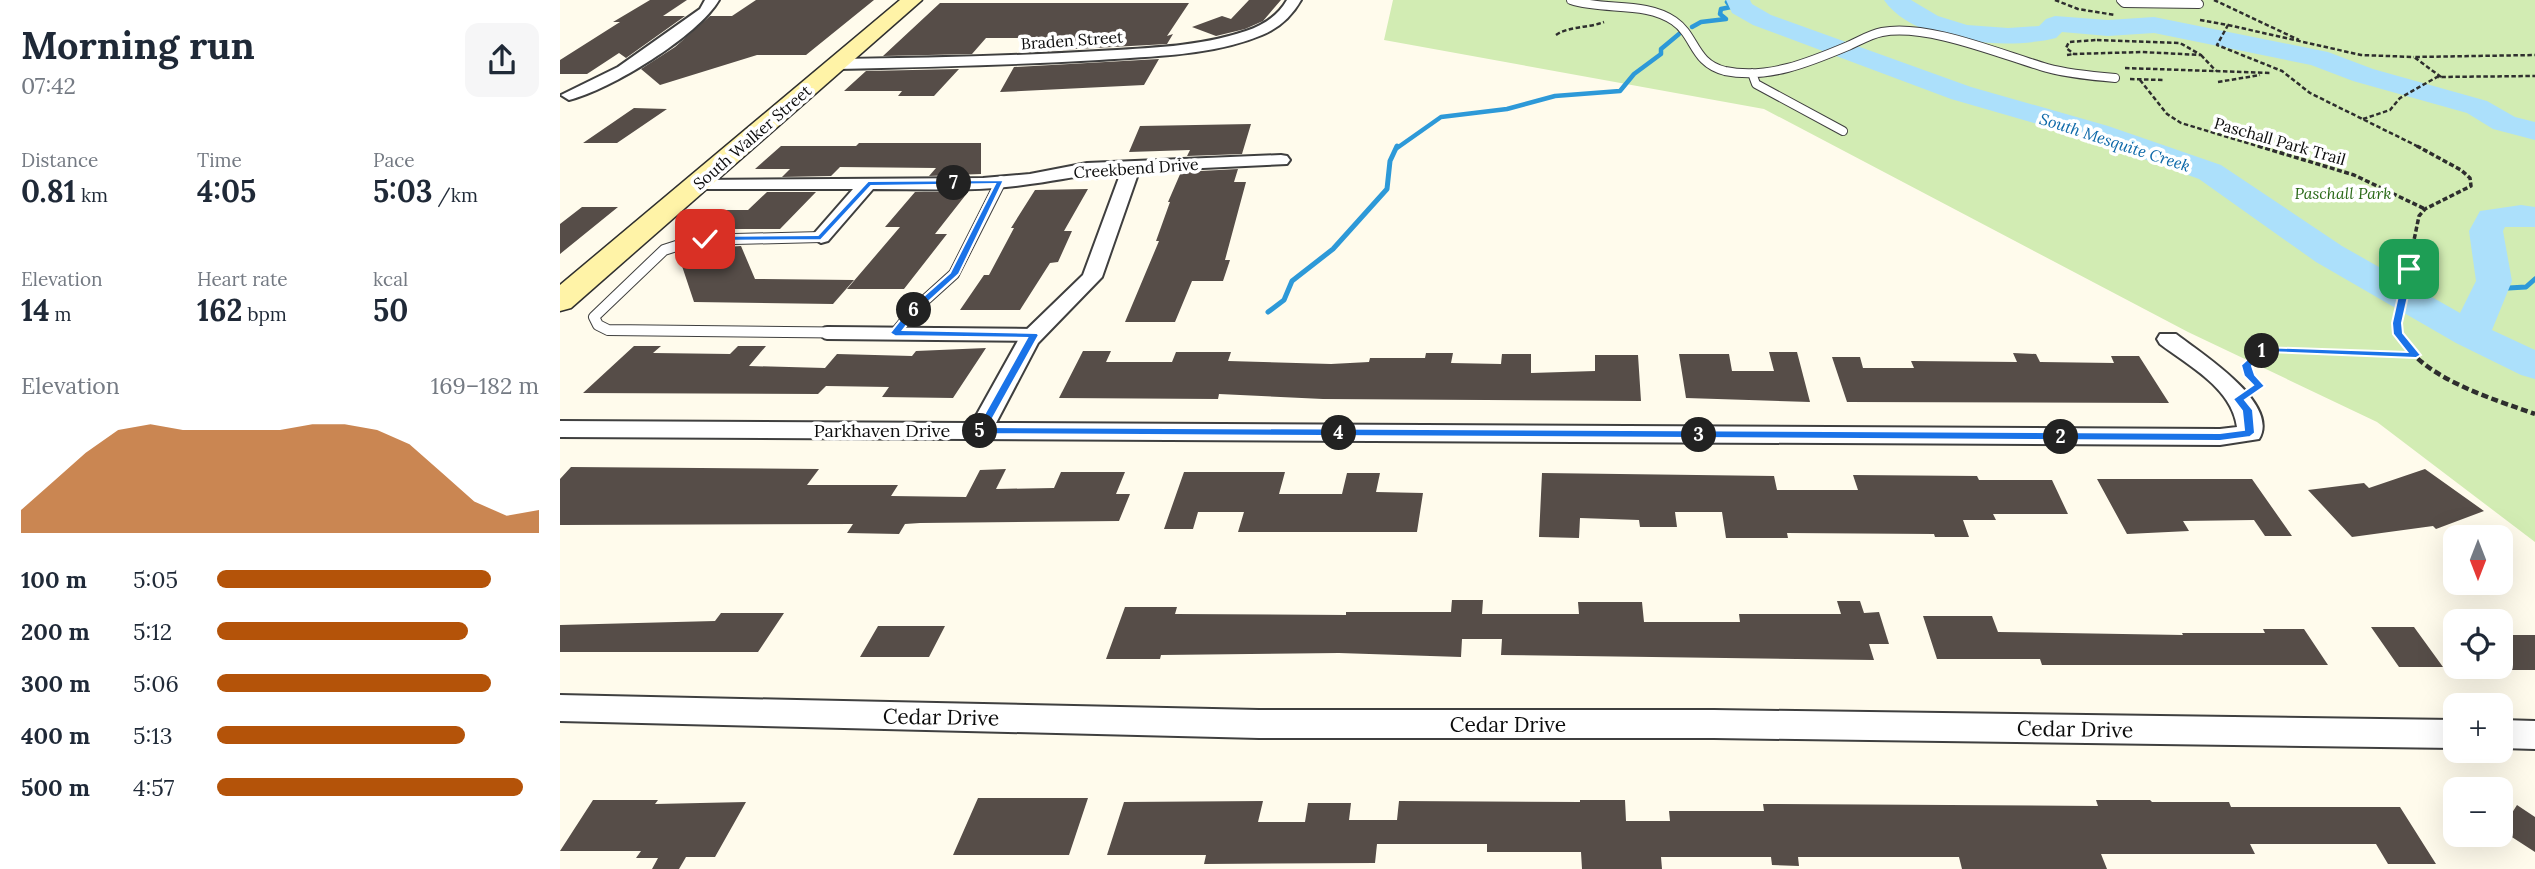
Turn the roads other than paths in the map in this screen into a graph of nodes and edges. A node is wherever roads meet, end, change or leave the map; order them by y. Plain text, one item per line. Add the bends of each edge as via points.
1 (712, 0) edge
2 (912, 0) edge
3 (1294, 0) edge
4 (1571, 0) edge
5 (2121, 0) edge
6 (2194, 0) edge
7 (838, 64) junction
8 (1752, 73) junction
9 (2115, 78) dead end
10 (569, 95) dead end
11 (1843, 131) dead end
12 (1281, 160) dead end
13 (1132, 166) junction
14 (1001, 181) junction
15 (868, 183) junction
16 (698, 184) junction
17 (821, 237) joint
18 (560, 301) edge
19 (895, 333) junction
20 (1034, 335) junction
21 (2168, 339) dead end
22 (560, 429) edge
23 (980, 431) junction
24 (560, 708) edge
25 (2443, 734) edge
26 (2513, 734) edge
27 (2535, 735) edge

1 - 10 street via 705,12 611,79
2 - 7 street, South Walker Street
3 - 7 street, Braden Street via 1275,22 1251,34 1192,48 1002,62
4 - 8 lane via 1661,15 1685,30 1703,60 1725,70
5 - 6 lane via 2199,4
7 - 16 street, South Walker Street
8 - 9 lane via 1790,68 1899,30 2066,72
8 - 11 lane via 1756,84
12 - 13 street, Creekbend Drive
13 - 14 street, Creekbend Drive
13 - 20 street via 1092,277
14 - 15 street, Creekbend Drive
14 - 19 lane via 954,274
15 - 16 street, Creekbend Drive
15 - 17 street
16 - 18 street, South Walker Street
17 - 19 lane via 705,239 664,250 594,317 608,330
19 - 20 lane
20 - 23 street
21 - 23 street, Parkhaven Drive via 2227,384 2247,410 2250,433 2220,437
22 - 23 street, Parkhaven Drive
24 - 25 street, Cedar Drive via 1259,724 1714,724
26 - 27 street

